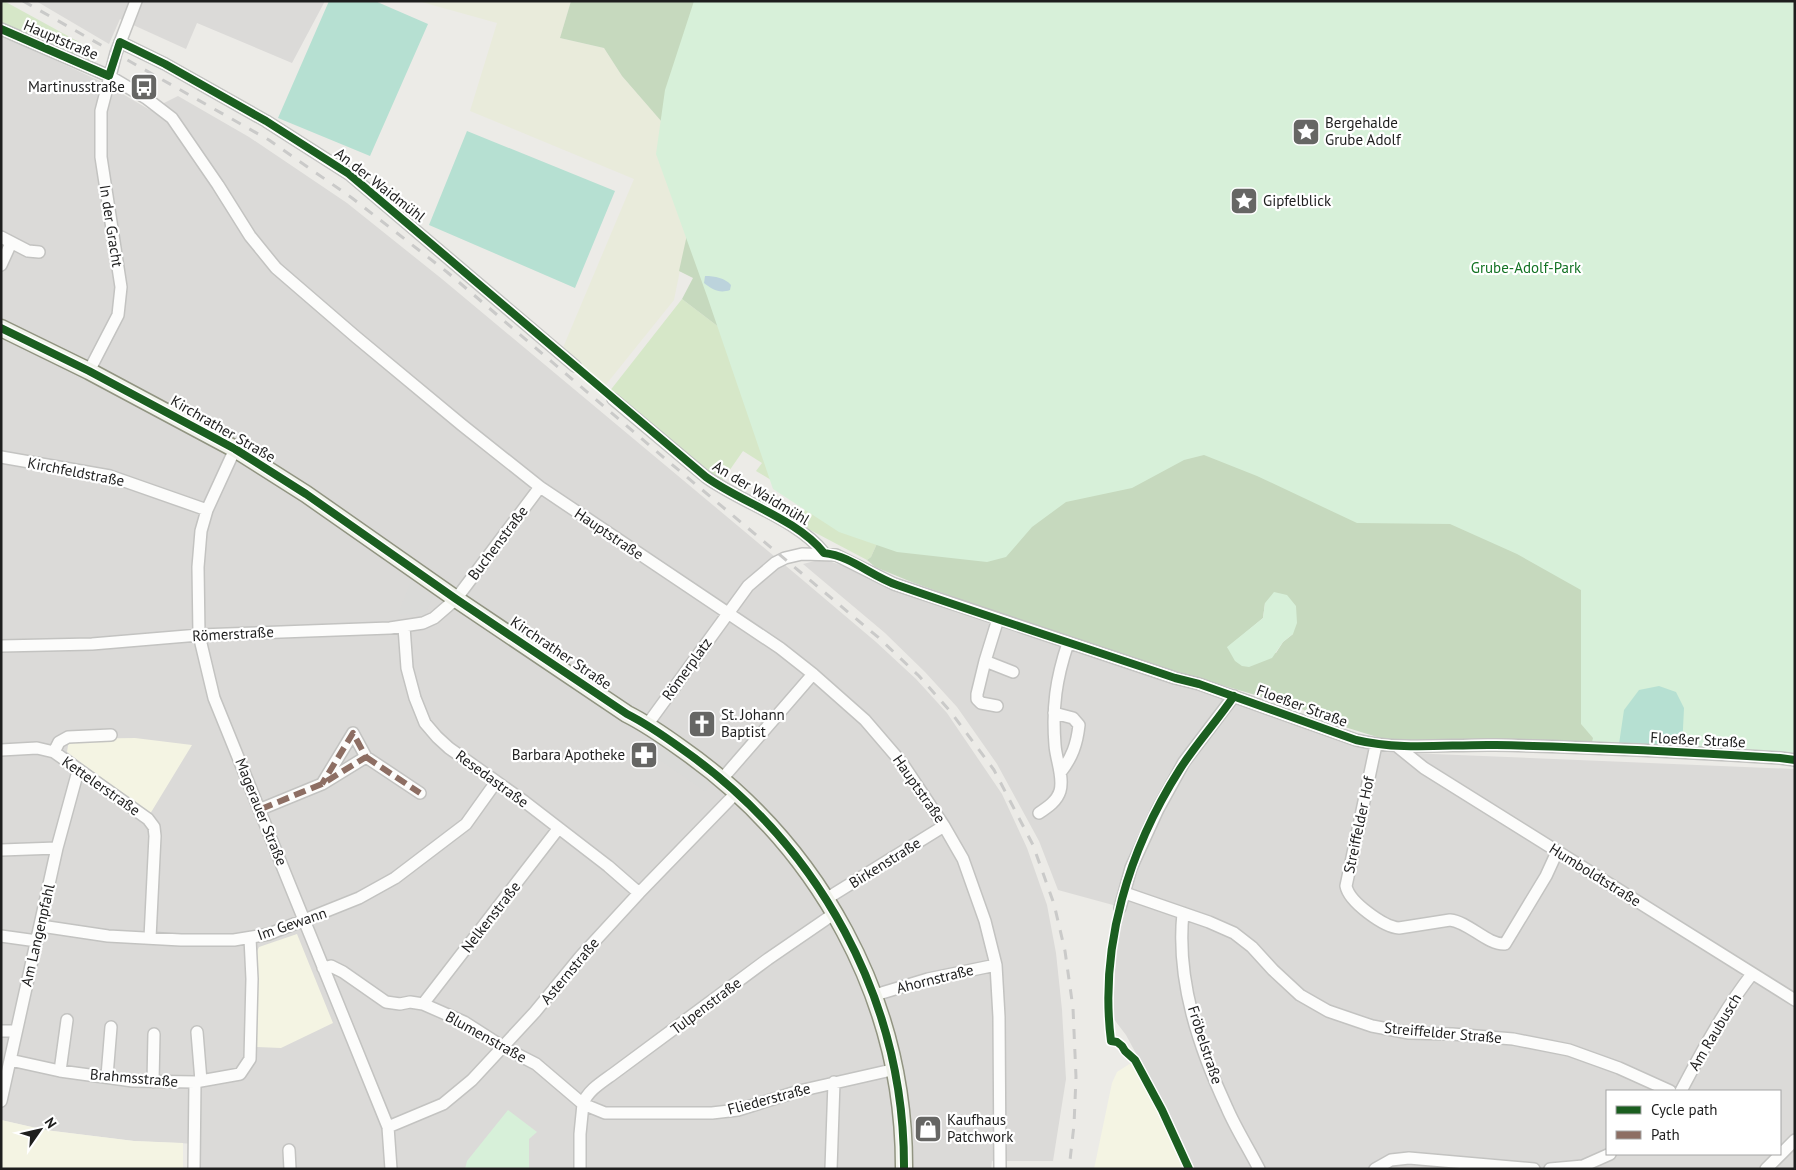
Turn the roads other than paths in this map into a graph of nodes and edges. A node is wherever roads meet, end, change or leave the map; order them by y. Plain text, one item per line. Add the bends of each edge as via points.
1 (136, 1) edge
2 (1, 29) edge
3 (120, 42) junction
4 (109, 76) junction
5 (6, 240) edge
6 (39, 252) dead end
7 (1, 265) edge
8 (1, 328) edge
9 (575, 366) dead end
10 (89, 370) junction
11 (613, 399) dead end
12 (236, 448) junction
13 (1, 457) edge
14 (540, 487) junction
15 (207, 510) junction
16 (824, 553) junction
17 (456, 599) junction
18 (727, 613) junction
19 (998, 619) junction
20 (404, 627) junction
21 (198, 635) junction
22 (1068, 643) junction
23 (1, 646) edge
24 (985, 661) junction
25 (1013, 672) dead end
26 (813, 674) junction
27 (1234, 696) junction
28 (997, 706) dead end
29 (1054, 713) junction
30 (647, 725) junction
31 (112, 735) dead end
32 (1376, 745) junction
33 (1398, 747) junction
34 (1, 750) edge
35 (54, 752) junction
36 (366, 756) junction
37 (1795, 760) edge
38 (78, 771) junction
39 (1060, 773) junction
40 (722, 779) junction
41 (496, 782) junction
42 (322, 784) junction
43 (737, 792) junction
44 (420, 793) dead end
45 (261, 809) junction
46 (1039, 813) dead end
47 (944, 826) junction
48 (558, 829) junction
49 (57, 848) junction
50 (1, 850) edge
51 (1557, 852) junction
52 (640, 893) junction
53 (1125, 893) junction
54 (830, 906) junction
55 (1120, 908) dead end
56 (1183, 913) junction
57 (304, 920) junction
58 (41, 926) junction
59 (1, 936) edge
60 (150, 938) junction
61 (250, 938) junction
62 (37, 941) junction
63 (996, 965) junction
64 (324, 968) junction
65 (1752, 974) junction
66 (875, 995) junction
67 (1795, 1000) edge
68 (423, 1004) junction
69 (67, 1020) dead end
70 (111, 1028) dead end
71 (1, 1031) edge
72 (16, 1031) junction
73 (197, 1032) dead end
74 (154, 1034) dead end
75 (503, 1047) junction
76 (10, 1060) junction
77 (896, 1069) junction
78 (60, 1071) junction
79 (107, 1076) junction
80 (153, 1082) junction
81 (198, 1082) junction
82 (834, 1082) junction
83 (1668, 1090) edge
84 (1682, 1090) edge
85 (1, 1101) edge
86 (583, 1104) junction
87 (388, 1127) junction
88 (1795, 1140) edge
89 (289, 1150) dead end
90 (1781, 1154) edge
91 (1608, 1155) edge
92 (1780, 1155) edge
93 (194, 1169) edge
94 (290, 1169) edge
95 (391, 1169) edge
96 (580, 1169) edge
97 (832, 1169) edge
98 (904, 1169) edge
99 (1000, 1169) edge
100 (1259, 1169) edge
101 (1375, 1169) edge
102 (1534, 1169) edge
103 (1550, 1169) edge
104 (1766, 1169) edge

1 - 3 street
2 - 4 street, Hauptstraße
3 - 4 street
3 - 9 street, An der Waidmühl via 266,121 349,174
4 - 10 street, In der Gracht via 101,111 101,157 121,287 118,315
4 - 14 street, Hauptstraße via 172,118 250,236 276,268
5 - 6 street via 28,251
5 - 7 street
8 - 10 main road, Kirchrather Straße
10 - 12 main road, Kirchrather Straße
11 - 16 street, An der Waidmühl via 706,478 802,532
12 - 15 street, Magerauer Straße
12 - 17 main road, Kirchrather Straße
13 - 15 street, Kirchfeldstraße via 110,476
14 - 17 street, Buchenstraße
14 - 18 street, Hauptstraße
15 - 21 street, Magerauer Straße via 201,531 198,566
16 - 18 street, Floeßer Straße via 802,554 775,563 748,586
16 - 19 street, Floeßer Straße via 836,555 894,584
17 - 20 street, Römerstraße via 434,618
17 - 30 main road, Kirchrather Straße
18 - 26 street, Hauptstraße
18 - 30 street, Römerplatz
19 - 22 street, Floeßer Straße
19 - 24 street
20 - 21 street, Römerstraße
20 - 41 street, Resedastraße via 407,668 425,723 449,748
21 - 23 street, Römerstraße via 92,644
21 - 45 street, Magerauer Straße via 214,698
22 - 27 street, Floeßer Straße
22 - 29 street via 1056,682
24 - 25 street
24 - 28 street via 978,699 981,703
26 - 40 street
26 - 47 street, Hauptstraße via 864,720 902,762
27 - 32 street, Floeßer Straße
27 - 53 street via 1179,771 1141,844
29 - 39 street
29 - 39 street via 1073,718 1079,725 1074,752
30 - 40 main road, Kirchrather Straße
31 - 35 street, Kettelerstraße via 68,737 59,742
32 - 33 street, Floeßer Straße
32 - 51 street, Streiffelder Hof via 1346,886 1354,900 1392,927 1458,921 1494,942 1505,944
33 - 37 street, Floeßer Straße via 1503,745
33 - 51 street, Humboldtstraße via 1424,768
34 - 35 street, Kettelerstraße via 37,748
35 - 38 street, Kettelerstraße
36 - 42 street
36 - 42 street via 353,733
36 - 44 street
38 - 49 street, Am Langenpfahl
38 - 60 street, Kettelerstraße via 154,827
39 - 46 street via 1059,796
40 - 43 main road, Kirchrather Straße
41 - 48 street, Resedastraße
41 - 57 street, Im Gewann via 466,824 394,878 364,896
42 - 45 street
43 - 52 street, Asternstraße
43 - 54 main road, Kirchrather Straße via 794,853
45 - 57 street, Magerauer Straße
47 - 54 street, Birkenstraße
47 - 63 street, Hauptstraße via 963,859 985,921
48 - 52 street, Resedastraße
48 - 68 street, Nelkenstraße
49 - 50 street
49 - 58 street, Am Langenpfahl
51 - 65 street, Humboldtstraße
52 - 75 street, Asternstraße
53 - 55 street
53 - 56 street, Streiffelder Straße
54 - 66 main road, Kirchrather Straße
54 - 86 street, Tulpenstraße via 782,949 591,1091
56 - 83 street, Streiffelder Straße via 1234,933 1300,995 1328,1011 1372,1026 1409,1033 1513,1039 1569,1050
56 - 100 street, Fröbelstraße via 1182,955 1196,1030 1227,1109
57 - 61 street, Im Gewann
57 - 64 street, Magerauer Straße
58 - 60 street, Im Gewann via 108,936
58 - 62 street, Am Langenpfahl
59 - 62 street
60 - 61 street, Im Gewann
61 - 81 street, Brahmsstraße via 250,1059 240,1074
62 - 72 street, Am Langenpfahl
63 - 66 street, Ahornstraße via 928,979
63 - 99 street, Hauptstraße
64 - 68 street, Blumenstraße via 331,966 343,972 386,1002
64 - 87 street, Magerauer Straße
65 - 67 street, Humboldtstraße
65 - 84 street, Am Raubusch
66 - 77 main road, Kirchrather Straße
68 - 75 street, Blumenstraße via 464,1022
69 - 78 street
70 - 79 street
71 - 72 street
72 - 76 street, Am Langenpfahl
73 - 81 street
74 - 80 street
75 - 86 street, Blumenstraße via 536,1064
75 - 87 street, Asternstraße via 472,1080 443,1104
76 - 78 street, Brahmsstraße
76 - 85 street, Am Langenpfahl
77 - 82 street, Fliederstraße
77 - 98 main road, Kirchrather Straße
78 - 79 street, Brahmsstraße
79 - 80 street, Brahmsstraße
80 - 81 street, Brahmsstraße
81 - 93 street
82 - 86 street, Fliederstraße via 738,1110 712,1113 605,1112
82 - 97 street
86 - 96 street
87 - 95 street, Magerauer Straße
88 - 90 street
89 - 94 street
91 - 103 street via 1583,1166
92 - 104 street
101 - 102 street via 1391,1160 1409,1158

